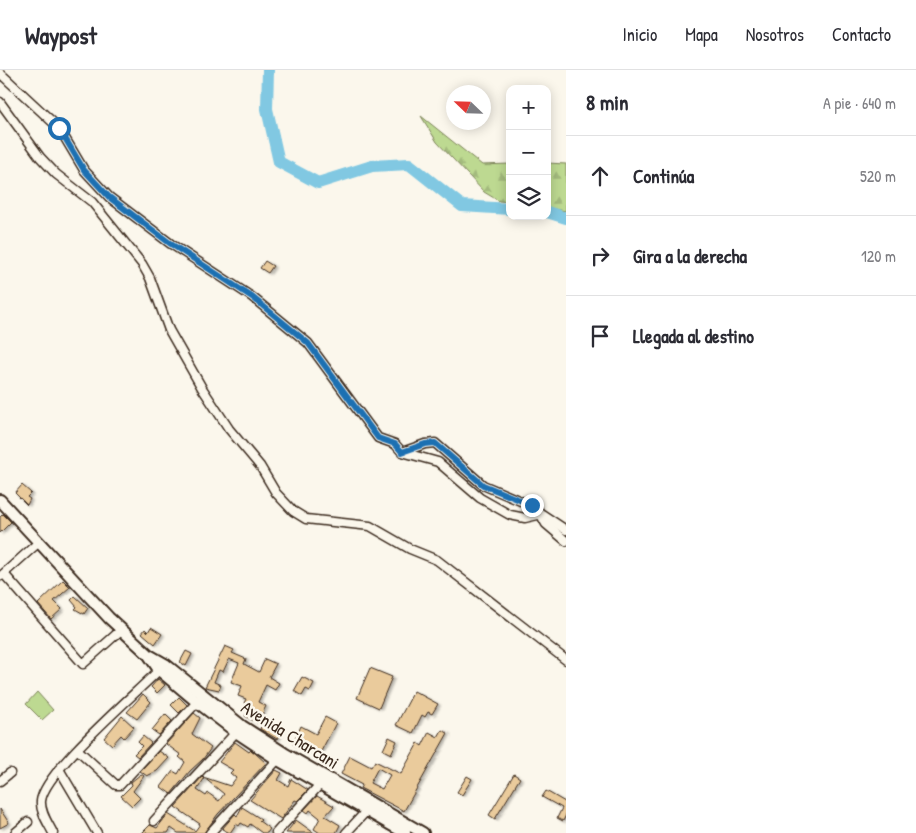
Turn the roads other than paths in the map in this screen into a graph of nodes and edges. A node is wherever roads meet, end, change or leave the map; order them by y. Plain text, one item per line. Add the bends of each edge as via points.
1 (0, 73) edge
2 (0, 102) edge
3 (402, 452) junction
4 (2, 505) edge
5 (542, 514) junction
6 (566, 530) edge
7 (39, 542) junction
8 (566, 542) edge
9 (2, 576) edge
10 (121, 630) junction
11 (566, 660) edge
12 (162, 666) junction
13 (200, 699) junction
14 (239, 729) junction
15 (78, 750) junction
16 (281, 756) junction
17 (59, 769) junction
18 (10, 773) dead end
19 (0, 781) edge
20 (323, 781) junction
21 (369, 808) junction
22 (154, 821) dead end
23 (28, 822) dead end
24 (15, 833) edge
25 (52, 833) edge
26 (97, 833) edge
27 (210, 833) edge
28 (276, 833) edge
29 (346, 833) edge
30 (405, 833) edge
31 (423, 833) edge

1 - 3 street via 59,128 84,170 109,197 293,328 324,361 374,434 395,444
2 - 11 street via 40,157 92,202 142,264 169,330 202,388 276,493 293,511 306,519 370,526 437,560
3 - 5 street via 438,462 480,498 510,514 525,518
3 - 5 street via 435,443 483,485 538,508
4 - 7 main road, Avenida Charcani
5 - 6 street
5 - 8 street via 546,524
7 - 9 street
7 - 10 main road, Avenida Charcani
9 - 10 street via 82,664
10 - 12 main road, Avenida Charcani
12 - 13 main road, Avenida Charcani
12 - 15 street
13 - 14 main road, Avenida Charcani
13 - 15 street via 120,785 116,785
14 - 16 main road, Avenida Charcani
14 - 22 street
15 - 17 street
16 - 20 main road, Avenida Charcani
16 - 27 street
17 - 25 street via 41,799 41,809
17 - 26 street
18 - 19 street
20 - 21 main road, Avenida Charcani
20 - 28 street
21 - 29 street
21 - 30 main road, Avenida Charcani
21 - 31 main road, Avenida Charcani
23 - 24 street

